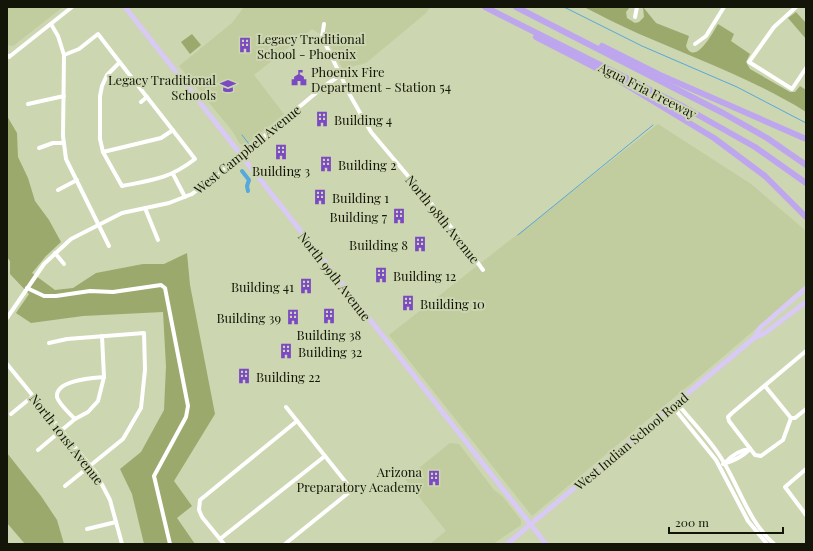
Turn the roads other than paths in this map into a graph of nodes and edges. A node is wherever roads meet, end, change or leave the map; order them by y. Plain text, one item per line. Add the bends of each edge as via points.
1 (72, 7) edge
2 (125, 7) edge
3 (485, 7) edge
4 (516, 7) edge
5 (637, 7) edge
6 (724, 7) edge
7 (796, 7) edge
8 (532, 15) junction
9 (635, 17) dead end
10 (51, 24) junction
11 (324, 24) dead end
12 (523, 27) junction
13 (695, 44) dead end
14 (64, 55) junction
15 (8, 56) edge
16 (120, 62) junction
17 (806, 68) edge
18 (356, 70) dead end
19 (340, 76) junction
20 (64, 96) junction
21 (147, 97) junction
22 (141, 102) dead end
23 (28, 104) dead end
24 (173, 130) junction
25 (806, 139) edge
26 (63, 143) junction
27 (39, 148) dead end
28 (103, 152) junction
29 (242, 156) junction
30 (806, 165) edge
31 (173, 174) junction
32 (77, 180) junction
33 (806, 183) edge
34 (58, 190) dead end
35 (185, 197) junction
36 (145, 208) junction
37 (806, 217) edge
38 (99, 224) junction
39 (158, 240) dead end
40 (109, 246) dead end
41 (55, 253) junction
42 (64, 264) dead end
43 (483, 270) dead end
44 (28, 288) junction
45 (806, 288) edge
46 (806, 302) edge
47 (7, 318) edge
48 (102, 336) junction
49 (754, 338) junction
50 (49, 343) dead end
51 (806, 351) edge
52 (7, 364) edge
53 (104, 377) junction
54 (765, 386) junction
55 (32, 396) junction
56 (675, 404) junction
57 (286, 407) dead end
58 (806, 409) edge
59 (11, 414) dead end
60 (791, 418) junction
61 (75, 420) junction
62 (297, 421) junction
63 (61, 431) junction
64 (750, 449) junction
65 (38, 450) dead end
66 (325, 456) junction
67 (725, 463) junction
68 (89, 465) junction
69 (720, 465) junction
70 (806, 469) edge
71 (65, 486) dead end
72 (806, 516) edge
73 (116, 522) junction
74 (531, 524) junction
75 (86, 529) dead end
76 (759, 532) junction
77 (220, 539) junction
78 (122, 544) edge
79 (170, 544) edge
80 (224, 544) edge
81 (285, 544) edge
82 (507, 544) edge
83 (546, 544) edge
84 (767, 544) edge
85 (774, 544) edge

1 - 10 street
2 - 29 main road, North 99th Avenue
3 - 12 highway, Agua Fria Freeway
4 - 8 highway, Agua Fria Freeway
5 - 9 street
6 - 13 street via 706,36
7 - 17 street via 774,27 749,62 792,89
8 - 25 highway via 556,23 660,75
8 - 30 highway, Agua Fria Freeway via 723,113 767,138
10 - 14 street
10 - 15 street
11 - 19 street, North 98th Avenue via 322,37
12 - 33 highway, Agua Fria Freeway via 653,91 729,132
12 - 37 highway via 544,42 610,75 714,138 765,176
14 - 16 street via 79,49 98,34
14 - 20 street
16 - 21 street
16 - 28 street via 107,75 101,92 100,139
18 - 19 street, West Campbell Avenue
19 - 29 street, West Campbell Avenue via 323,87
19 - 43 street, North 98th Avenue via 372,132 456,233
20 - 23 street
20 - 26 street
21 - 22 street
21 - 24 street
24 - 28 street via 161,138
24 - 31 street via 195,158
26 - 27 street via 53,143
26 - 32 street via 66,159
28 - 31 street via 122,186
29 - 35 street, West Campbell Avenue
29 - 74 main road, North 99th Avenue
31 - 35 street
32 - 34 street
32 - 38 street
35 - 36 street, West Campbell Avenue
36 - 38 street, West Campbell Avenue via 127,212
36 - 39 street
38 - 40 street
38 - 41 street, West Campbell Avenue via 77,235
41 - 42 street
41 - 44 street, West Campbell Avenue
44 - 47 street, West Campbell Avenue
44 - 79 street via 44,296 90,291 113,292 161,285 165,288 188,406 186,417 154,476
45 - 49 main road, West Indian School Road via 760,328
46 - 49 main road, West Indian School Road via 766,333
48 - 50 street via 67,338
48 - 53 street
48 - 68 street via 144,333 146,370 141,408 123,439
49 - 56 main road, West Indian School Road
51 - 54 street
52 - 55 street, North 101st Avenue
53 - 61 street via 98,401 88,412
53 - 61 street via 74,381 59,390 58,400
54 - 60 street
54 - 64 street via 728,417
55 - 59 street
55 - 63 street, North 101st Avenue
56 - 67 street
56 - 69 street via 678,413
56 - 74 main road, West Indian School Road
57 - 62 street
58 - 60 street via 795,418
60 - 64 street via 783,440 761,456 755,455
61 - 63 street
62 - 66 street
62 - 77 street via 200,500 199,510 202,518
63 - 65 street
63 - 68 street, North 101st Avenue
64 - 67 street via 745,455
66 - 77 street
66 - 81 street via 352,490
67 - 69 street
67 - 76 street
68 - 71 street
68 - 73 street, North 101st Avenue via 107,493
69 - 76 street via 748,521
70 - 72 street via 785,487
73 - 75 street
73 - 78 street, North 101st Avenue
74 - 82 main road, West Indian School Road
74 - 83 main road, North 99th Avenue
76 - 84 street
76 - 85 street
77 - 80 street

